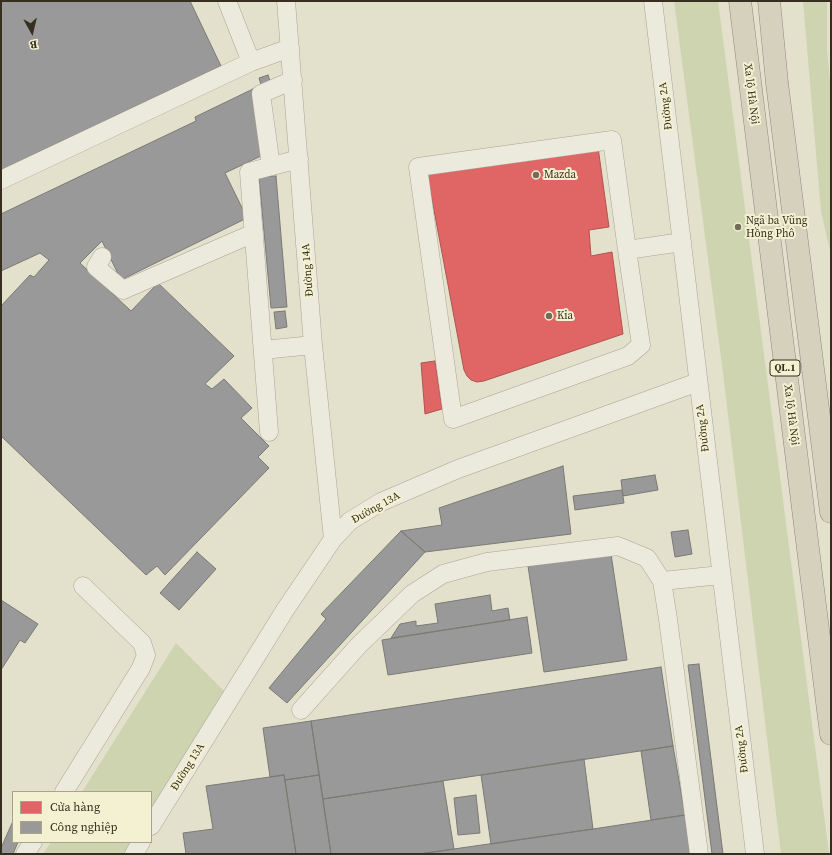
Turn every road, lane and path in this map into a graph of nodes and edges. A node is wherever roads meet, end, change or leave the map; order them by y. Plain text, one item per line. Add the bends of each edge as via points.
1 (227, 1) edge
2 (286, 1) edge
3 (653, 1) edge
4 (740, 1) edge
5 (768, 1) edge
6 (290, 48) junction
7 (251, 62) junction
8 (293, 80) junction
9 (299, 159) junction
10 (271, 166) junction
11 (1, 180) edge
12 (254, 233) junction
13 (682, 242) junction
14 (627, 250) junction
15 (102, 257) dead end
16 (313, 346) junction
17 (263, 350) junction
18 (698, 382) junction
19 (269, 432) dead end
20 (830, 490) edge
21 (831, 512) edge
22 (333, 539) junction
23 (721, 575) junction
24 (662, 581) junction
25 (83, 586) dead end
26 (301, 710) dead end
27 (831, 734) edge
28 (65, 791) edge
29 (152, 824) edge
30 (32, 843) edge
31 (140, 843) edge
32 (25, 854) edge
33 (134, 854) edge
34 (699, 854) edge
35 (755, 854) edge

1 - 7 street
2 - 6 street, Đường 14A
3 - 13 street, Đường 2A
4 - 27 highway, Xa lộ Hà Nội / QL.1
5 - 20 highway, QL.1
6 - 7 street
6 - 8 street, Đường 14A
7 - 11 street
8 - 9 street, Đường 14A
8 - 10 street via 261,94
9 - 10 street
9 - 16 street, Đường 14A
10 - 12 street via 249,172
12 - 15 street via 123,290 96,267
12 - 17 street
13 - 14 street
13 - 18 street, Đường 2A
14 - 14 street via 612,140 418,167 453,419 628,356 641,345
16 - 17 street
16 - 22 street, Đường 14A
17 - 19 street
18 - 22 street, Đường 13A via 458,469 381,502 350,521
18 - 23 street, Đường 2A
20 - 21 highway, QL.1
22 - 29 street, Đường 13A via 285,610
23 - 24 street
23 - 35 street, Đường 2A
24 - 26 street via 647,558 618,546 487,562 443,574 412,594 359,645
24 - 34 street
25 - 28 street via 142,643 146,655 141,668
30 - 32 street
31 - 33 street

